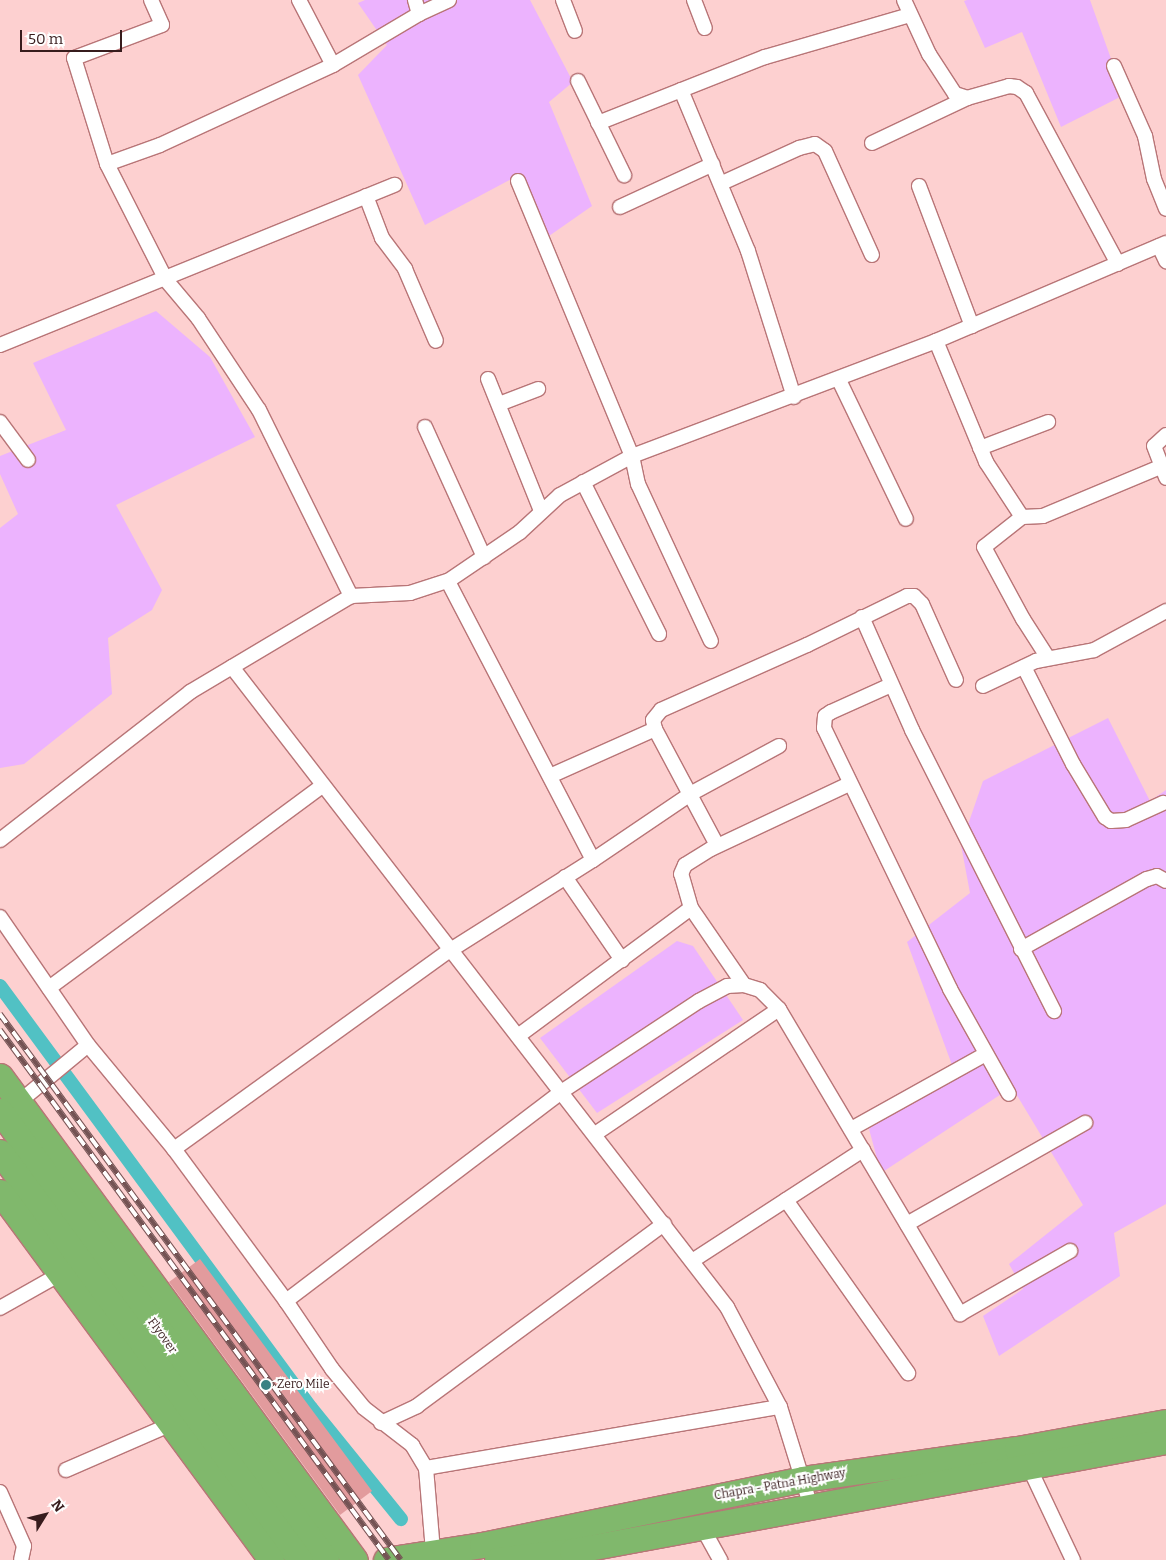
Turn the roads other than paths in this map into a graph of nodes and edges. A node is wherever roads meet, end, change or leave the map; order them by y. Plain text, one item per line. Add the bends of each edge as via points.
1 (151, 0) edge
2 (299, 0) edge
3 (415, 0) edge
4 (449, 0) edge
5 (564, 0) edge
6 (694, 0) edge
7 (904, 0) edge
8 (419, 14) junction
9 (910, 15) junction
10 (705, 28) dead end
11 (576, 31) dead end
12 (333, 65) junction
13 (1114, 66) dead end
14 (578, 81) dead end
15 (681, 90) junction
16 (967, 98) junction
17 (598, 123) junction
18 (872, 143) dead end
19 (107, 164) junction
20 (713, 164) junction
21 (624, 175) dead end
22 (518, 180) dead end
23 (722, 183) junction
24 (395, 185) dead end
25 (919, 186) dead end
26 (366, 196) junction
27 (620, 207) dead end
28 (1166, 210) edge
29 (1162, 244) edge
30 (872, 255) dead end
31 (1166, 261) edge
32 (1118, 264) junction
33 (166, 280) junction
34 (972, 326) junction
35 (436, 340) dead end
36 (936, 342) junction
37 (0, 345) edge
38 (488, 379) dead end
39 (839, 380) junction
40 (538, 389) dead end
41 (794, 397) junction
42 (500, 404) junction
43 (0, 422) edge
44 (1048, 422) dead end
45 (424, 428) dead end
46 (1166, 435) edge
47 (980, 448) junction
48 (632, 456) junction
49 (28, 460) dead end
50 (1163, 472) edge
51 (583, 482) junction
52 (541, 511) junction
53 (1022, 517) junction
54 (906, 519) dead end
55 (484, 557) junction
56 (448, 581) junction
57 (350, 596) junction
58 (1166, 611) edge
59 (862, 617) junction
60 (659, 634) dead end
61 (711, 642) dead end
62 (1048, 658) junction
63 (232, 667) junction
64 (1024, 667) junction
65 (956, 680) dead end
66 (891, 685) junction
67 (983, 686) dead end
68 (655, 729) junction
69 (779, 746) dead end
70 (550, 776) junction
71 (849, 784) junction
72 (322, 786) junction
73 (692, 793) junction
74 (1163, 803) dead end
75 (0, 840) edge
76 (717, 846) junction
77 (593, 860) junction
78 (565, 877) junction
79 (1166, 881) edge
80 (691, 908) junction
81 (0, 917) edge
82 (1021, 949) junction
83 (449, 950) junction
84 (622, 960) junction
85 (744, 985) junction
86 (48, 988) junction
87 (779, 1009) junction
88 (1054, 1011) dead end
89 (518, 1036) junction
90 (88, 1045) junction
91 (986, 1054) junction
92 (0, 1076) edge
93 (561, 1092) junction
94 (1009, 1094) dead end
95 (9, 1106) edge
96 (1085, 1123) dead end
97 (851, 1129) junction
98 (595, 1134) junction
99 (174, 1150) junction
100 (863, 1150) junction
101 (0, 1152) edge
102 (0, 1192) edge
103 (786, 1200) junction
104 (664, 1224) junction
105 (907, 1224) junction
106 (1070, 1251) dead end
107 (692, 1261) junction
108 (60, 1274) junction
109 (286, 1301) junction
110 (0, 1308) edge
111 (908, 1373) dead end
112 (780, 1406) junction
113 (1166, 1422) edge
114 (380, 1423) junction
115 (172, 1424) junction
116 (1166, 1441) edge
117 (1029, 1467) junction
118 (426, 1468) junction
119 (66, 1470) dead end
120 (803, 1479) junction
121 (294, 1480) junction
122 (0, 1492) edge
123 (811, 1507) junction
124 (288, 1526) junction
125 (702, 1527) junction
126 (433, 1551) junction
127 (339, 1557) edge
128 (553, 1557) edge
129 (390, 1558) edge
130 (21, 1560) edge
131 (271, 1560) edge
132 (300, 1560) edge
133 (497, 1560) edge
134 (720, 1560) edge
135 (1073, 1560) edge

1 - 19 street via 162,25 74,58
2 - 12 street
3 - 8 street
4 - 8 street
5 - 11 street
6 - 10 street
7 - 9 street
8 - 12 street
9 - 15 street via 765,57
9 - 16 street via 946,84 955,94
12 - 19 street via 160,145
13 - 28 street via 1147,142 1154,179
14 - 17 street
15 - 17 street
15 - 20 street
16 - 18 street
16 - 32 street via 1009,86 1017,86 1026,94
17 - 21 street
19 - 33 street
20 - 23 street
20 - 27 street
22 - 48 street
23 - 30 street via 815,144 825,151
23 - 41 street via 748,251
24 - 26 street
25 - 34 street
26 - 33 street
26 - 35 street via 382,238 405,268
29 - 31 street
29 - 32 street
32 - 34 street
33 - 37 street
33 - 57 street via 198,318 259,410
34 - 36 street
36 - 39 street
36 - 47 street
38 - 42 street
39 - 41 street
39 - 54 street
40 - 42 street
41 - 48 street
42 - 52 street
43 - 49 street
44 - 47 street
45 - 55 street
46 - 50 street via 1154,446
47 - 53 street
48 - 51 street
48 - 61 street via 638,484
50 - 53 street via 1043,516
51 - 52 street
51 - 60 street
52 - 55 street via 520,532
53 - 62 street via 984,547
55 - 56 street
56 - 57 street via 410,593
56 - 70 street
57 - 63 street
58 - 62 street via 1094,650
59 - 65 street via 899,599 914,596 922,604
59 - 66 street
59 - 68 street via 661,710 653,720
62 - 64 street
63 - 72 street
63 - 75 street via 172,705
64 - 67 street
64 - 74 street via 1077,772 1105,817 1111,821 1126,820
66 - 71 street via 825,716 824,728
66 - 82 street
68 - 70 street
68 - 73 street
69 - 73 street
70 - 77 street
71 - 76 street
71 - 91 street
72 - 83 street
72 - 86 street
73 - 76 street
73 - 77 street
76 - 80 street via 684,865 681,874
77 - 78 street
78 - 83 street
78 - 84 street
79 - 82 street via 1157,876 1147,880
80 - 84 street
80 - 85 street
81 - 86 street
82 - 88 street
83 - 89 street
83 - 99 street
84 - 89 street
85 - 87 street via 760,990
85 - 93 street via 727,986 699,1001
86 - 90 street
87 - 97 street
87 - 98 street
89 - 93 street
90 - 95 street
90 - 99 street
91 - 94 street
91 - 97 street
92 - 95 highway
93 - 98 street
93 - 109 street
95 - 121 highway
95 - 124 highway, Flyover
96 - 105 street
97 - 100 street
98 - 104 street
99 - 109 street
100 - 103 street
100 - 105 street
101 - 124 highway, Flyover
102 - 108 highway
103 - 107 street
103 - 111 street
104 - 107 street
104 - 114 street via 417,1406
105 - 106 street via 960,1314
107 - 112 street via 727,1307
108 - 110 street
108 - 115 highway
109 - 114 street via 332,1369
112 - 118 street
112 - 120 street
113 - 120 highway, Chapra - Patna Highway via 1017,1450
114 - 118 street via 412,1445
115 - 119 street
115 - 131 highway
116 - 117 highway
117 - 123 highway
117 - 135 street
118 - 126 street
120 - 123 street
120 - 126 highway, Chapra - Patna Highway via 482,1545
121 - 127 highway
121 - 129 highway via 350,1538
122 - 130 street via 24,1546
123 - 125 highway
124 - 127 highway, Flyover
124 - 132 highway, Flyover
125 - 128 highway
125 - 134 street
126 - 129 highway, Chapra - Patna Highway
128 - 133 highway

